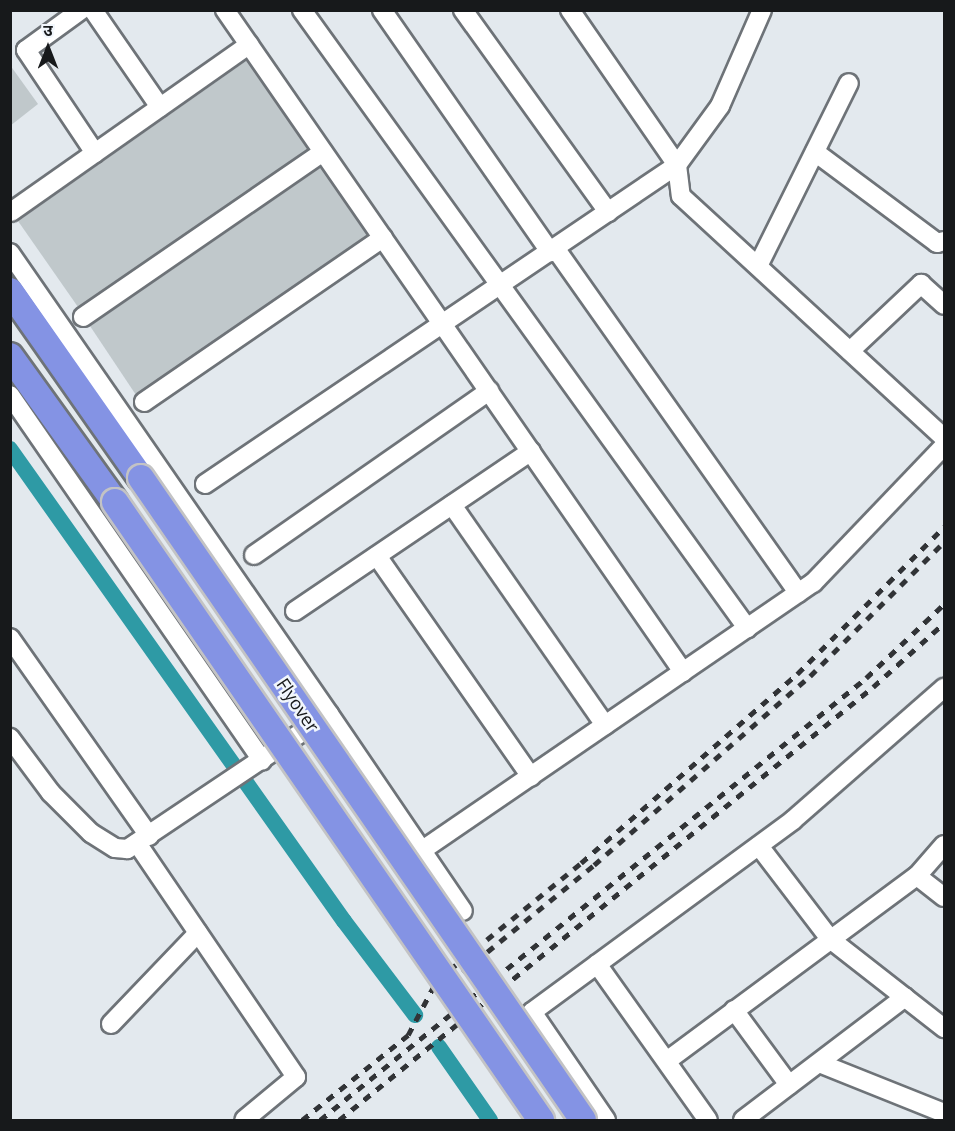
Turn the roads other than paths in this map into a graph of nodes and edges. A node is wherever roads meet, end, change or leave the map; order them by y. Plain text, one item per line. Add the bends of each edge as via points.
1 (81, 10) edge
2 (93, 10) edge
3 (225, 10) edge
4 (302, 10) edge
5 (382, 10) edge
6 (463, 10) edge
7 (570, 10) edge
8 (762, 10) edge
9 (249, 45) junction
10 (849, 83) dead end
11 (160, 107) junction
12 (323, 152) junction
13 (815, 152) junction
14 (95, 153) junction
15 (677, 165) junction
16 (11, 212) edge
17 (608, 212) junction
18 (383, 238) junction
19 (945, 241) edge
20 (552, 250) junction
21 (10, 253) edge
22 (758, 266) junction
23 (499, 286) junction
24 (10, 291) edge
25 (945, 305) edge
26 (83, 317) dead end
27 (443, 324) junction
28 (850, 351) junction
29 (10, 356) edge
30 (489, 391) junction
31 (10, 395) edge
32 (144, 402) dead end
33 (945, 438) edge
34 (945, 446) edge
35 (531, 451) junction
36 (205, 484) dead end
37 (452, 504) junction
38 (254, 555) dead end
39 (377, 556) junction
40 (798, 593) junction
41 (295, 611) dead end
42 (747, 628) junction
43 (10, 638) edge
44 (683, 672) junction
45 (945, 688) edge
46 (329, 714) junction
47 (605, 725) junction
48 (10, 738) edge
49 (258, 762) junction
50 (531, 777) junction
51 (143, 840) junction
52 (945, 845) edge
53 (759, 846) junction
54 (422, 851) junction
55 (917, 876) junction
56 (945, 897) edge
57 (463, 911) dead end
58 (198, 933) junction
59 (830, 939) junction
60 (597, 964) junction
61 (905, 998) junction
62 (734, 1010) junction
63 (111, 1024) dead end
64 (945, 1028) edge
65 (668, 1060) junction
66 (819, 1063) junction
67 (789, 1085) junction
68 (945, 1113) edge
69 (244, 1120) edge
70 (541, 1120) edge
71 (583, 1120) edge
72 (606, 1120) edge
73 (708, 1120) edge
74 (743, 1120) edge

1 - 14 street via 26,51
2 - 11 street
3 - 9 street
4 - 23 street
5 - 20 street
6 - 17 street
7 - 15 street
8 - 15 street via 720,106
9 - 11 street
9 - 12 street
10 - 13 street
11 - 14 street
12 - 18 street
12 - 26 street
13 - 19 street via 937,243
13 - 22 street
14 - 16 street
15 - 17 street
15 - 22 street via 681,196
17 - 20 street
18 - 27 street
18 - 32 street
20 - 23 street
20 - 40 street
21 - 46 street
22 - 28 street
23 - 27 street
23 - 42 street
24 - 71 highway, Flyover, bridge
25 - 28 street via 921,284
27 - 30 street
27 - 36 street
28 - 33 street
29 - 70 highway, Flyover, bridge
30 - 35 street
30 - 38 street
31 - 49 street
34 - 40 street via 813,583
35 - 37 street
35 - 44 street
37 - 39 street
37 - 47 street
39 - 41 street
39 - 50 street
40 - 42 street
42 - 44 street
43 - 51 street
44 - 47 street
45 - 53 street
46 - 49 street
46 - 54 street
47 - 50 street
48 - 51 street via 51,793 91,833 115,848 127,849
49 - 51 street
50 - 54 street
51 - 58 street
52 - 55 street
53 - 59 street
53 - 60 street
54 - 57 street
55 - 56 street
55 - 59 street
58 - 63 street
58 - 69 street via 296,1077
59 - 61 street
59 - 62 street
60 - 65 street
60 - 72 street via 532,1012
61 - 64 street
61 - 66 street
62 - 65 street
62 - 67 street
65 - 73 street
66 - 67 street
66 - 68 street
67 - 74 street

